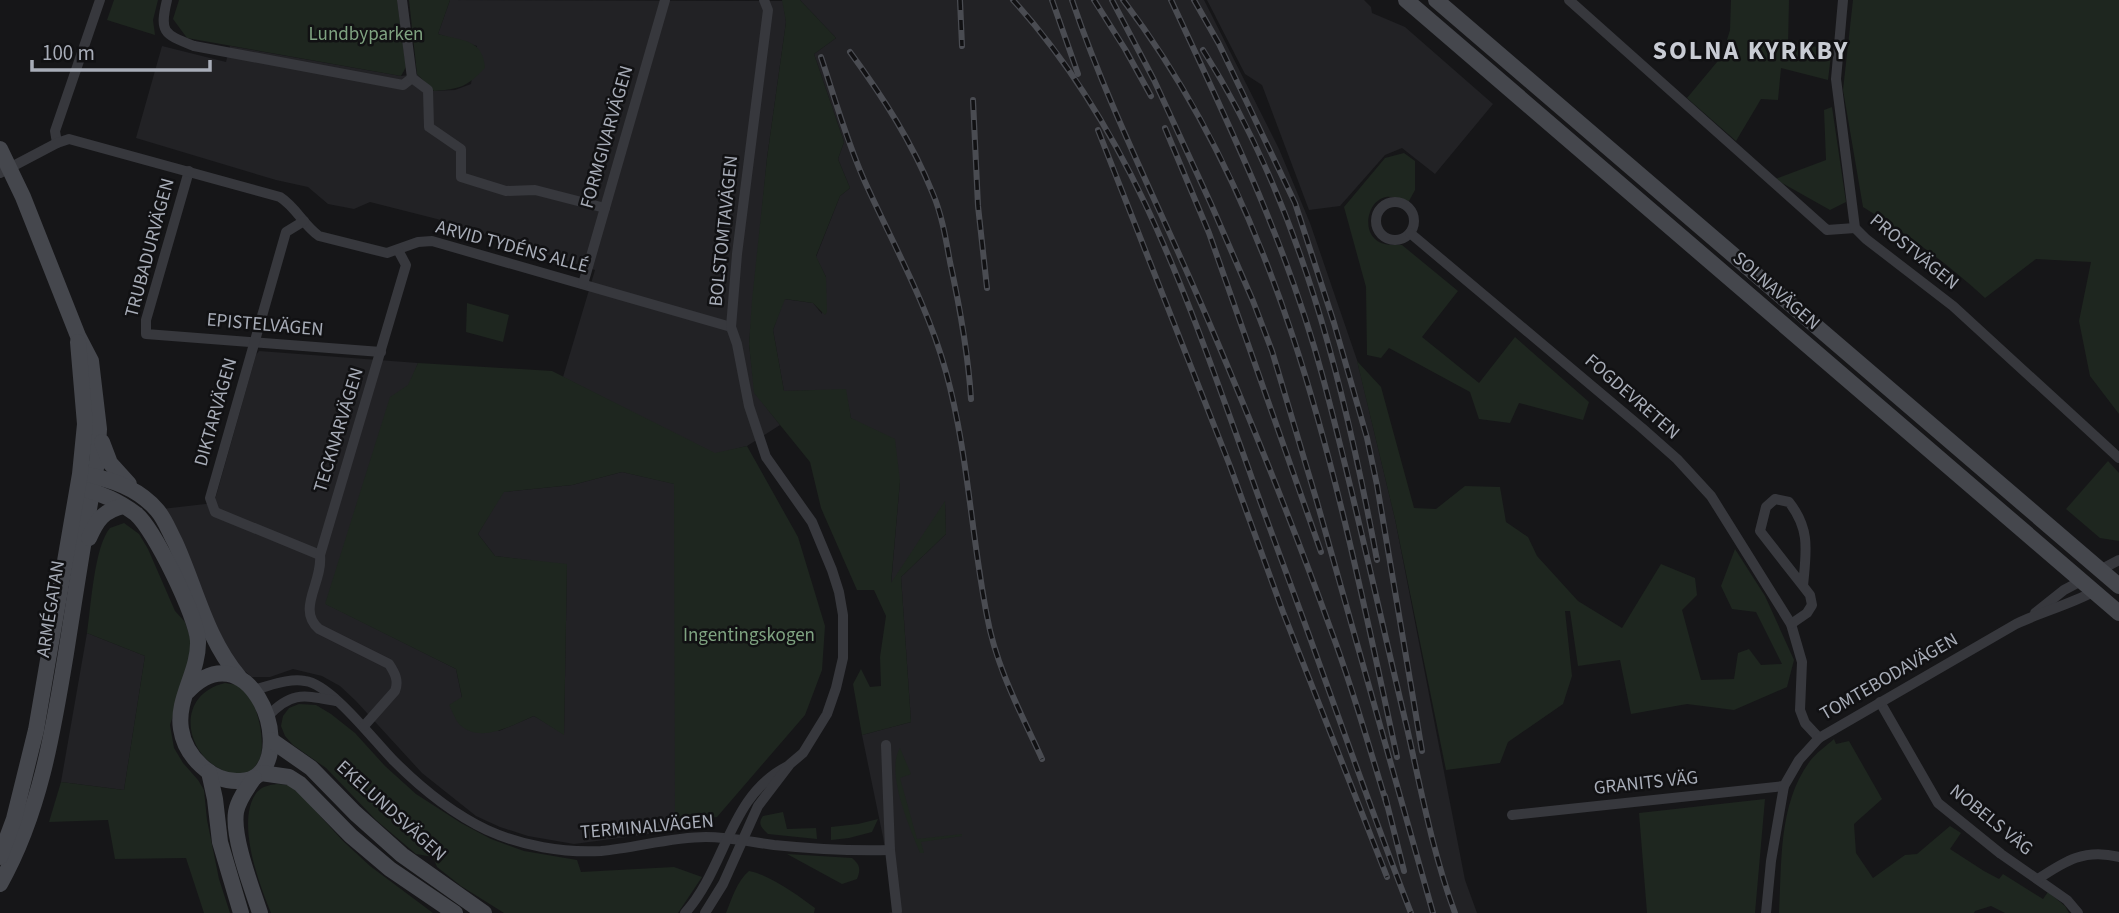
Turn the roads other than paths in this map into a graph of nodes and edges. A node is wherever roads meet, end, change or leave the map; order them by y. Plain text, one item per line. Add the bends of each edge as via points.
1 (100, 0) edge
2 (167, 0) edge
3 (402, 0) edge
4 (665, 0) edge
5 (764, 0) edge
6 (1406, 0) edge
7 (1436, 0) edge
8 (1569, 0) edge
9 (1843, 0) edge
10 (412, 78) junction
11 (57, 143) junction
12 (0, 149) edge
13 (5, 171) edge
14 (188, 171) junction
15 (605, 208) junction
16 (304, 221) junction
17 (1855, 228) junction
18 (1409, 233) dead end
19 (398, 250) junction
20 (583, 284) junction
21 (731, 327) junction
22 (146, 334) joint
23 (78, 336) junction
24 (254, 342) junction
25 (381, 352) junction
26 (99, 429) junction
27 (2119, 458) edge
28 (86, 482) junction
29 (135, 491) junction
30 (123, 506) junction
31 (320, 555) junction
32 (81, 560) junction
33 (2119, 560) edge
34 (2101, 570) junction
35 (2081, 580) junction
36 (2117, 581) edge
37 (1803, 586) junction
38 (2094, 592) junction
39 (2119, 614) edge
40 (2031, 617) junction
41 (1791, 624) junction
42 (240, 679) junction
43 (253, 690) junction
44 (187, 692) junction
45 (336, 701) junction
46 (1880, 702) junction
47 (267, 718) junction
48 (364, 726) junction
49 (1819, 738) junction
50 (271, 740) junction
51 (886, 745) dead end
52 (790, 764) junction
53 (209, 772) junction
54 (257, 775) junction
55 (1784, 786) junction
56 (1512, 815) dead end
57 (21, 820) junction
58 (727, 838) junction
59 (743, 840) junction
60 (890, 850) junction
61 (0, 857) edge
62 (2119, 857) edge
63 (2038, 878) junction
64 (0, 884) edge
65 (897, 911) edge
66 (241, 913) edge
67 (260, 913) edge
68 (455, 913) edge
69 (484, 913) edge
70 (685, 913) edge
71 (705, 913) edge
72 (1766, 913) edge
73 (2078, 913) edge

1 - 11 street via 55,131
2 - 10 street via 164,29 194,46 403,85
3 - 10 street
4 - 15 street, FORMGIVARVÄGEN
5 - 21 street, BOLSTOMTAVÄGEN via 768,10
6 - 35 main road, SOLNAVÄGEN
7 - 34 main road, SOLNAVÄGEN
8 - 17 street via 1828,230
9 - 17 street, PROSTVÄGEN via 1836,79
10 - 15 street via 428,90 429,127 461,149 461,177 506,191 535,190
11 - 13 street
11 - 14 street, ARVID TYDÉNS ALLÉ via 69,139
12 - 13 main road, ARMÉGATAN
13 - 23 main road, ARMÉGATAN via 23,197
14 - 16 street, ARVID TYDÉNS ALLÉ via 280,197 292,204
14 - 22 street, TRUBADURVÄGEN
15 - 20 street, FORMGIVARVÄGEN
16 - 19 street, ARVID TYDÉNS ALLÉ via 319,236 387,253
16 - 24 street, DIKTARVÄGEN via 286,232
17 - 27 street, PROSTVÄGEN via 1953,306
18 - 41 street, FOGDEVRETEN via 1677,459 1711,496
19 - 20 street, ARVID TYDÉNS ALLÉ via 432,241
19 - 25 street, TECKNARVÄGEN via 406,265
20 - 21 street, ARVID TYDÉNS ALLÉ
21 - 52 street, BOLSTOMTAVÄGEN via 748,406 766,457 812,522 832,570 843,615 843,658 827,714 803,753
22 - 24 street, EPISTELVÄGEN
23 - 26 main road, ARMÉGATAN via 91,361
23 - 28 main road, ARMÉGATAN
24 - 25 street, EPISTELVÄGEN
24 - 31 street, DIKTARVÄGEN via 210,498 215,512
25 - 31 street, TECKNARVÄGEN
26 - 28 main road, ARMÉGATAN
26 - 29 main road via 110,463
28 - 29 main road via 105,479
28 - 30 main road
28 - 32 main road, ARMÉGATAN
28 - 57 main road, ARMÉGATAN
29 - 42 main road via 164,520 213,639
30 - 32 main road via 102,514 95,523
30 - 44 main road via 155,538 194,623 197,654
31 - 48 street, TECKNARVÄGEN via 308,613 311,622 389,664 395,674 395,691
32 - 57 main road, ARMÉGATAN via 43,771
33 - 34 street
34 - 35 main road
34 - 36 main road, SOLNAVÄGEN
35 - 38 main road, SOLNAVÄGEN
35 - 40 street, TOMTEBODAVÄGEN
36 - 38 main road
37 - 37 street via 1805,531 1789,502 1775,499 1766,507 1760,531
37 - 41 street via 1812,605
38 - 39 main road, SOLNAVÄGEN
38 - 40 street, TOMTEBODAVÄGEN
40 - 46 street, TOMTEBODAVÄGEN
41 - 49 street, FOGDEVRETEN via 1802,662 1800,710
42 - 43 main road
42 - 44 main road via 213,673
43 - 45 street, TERMINALVÄGEN via 307,681
43 - 47 main road
44 - 53 main road via 181,719 183,737 189,751
45 - 47 street via 293,697
45 - 48 street, TERMINALVÄGEN
46 - 49 street, TOMTEBODAVÄGEN
46 - 63 street, NOBELS VÄG via 1938,803
47 - 50 main road
48 - 58 street, TERMINALVÄGEN via 426,790 470,820 511,839 578,851
49 - 55 street, TOMTEBODAVÄGEN
50 - 54 main road via 271,752
50 - 69 main road, EKELUNDSVÄGEN via 311,768 402,855
51 - 60 street
52 - 58 street, BOLSTOMTAVÄGEN via 771,774 758,789
52 - 59 street, BOLSTOMTAVÄGEN via 758,806
53 - 54 main road, EKELUNDSVÄGEN via 232,781
53 - 66 main road via 220,842
54 - 67 main road via 241,799 236,825
54 - 68 main road, EKELUNDSVÄGEN via 289,777 300,784 390,869
55 - 56 street, GRANITS VÄG
55 - 72 street, TOMTEBODAVÄGEN
57 - 61 main road, ARMÉGATAN
57 - 64 main road, ARMÉGATAN via 10,866
58 - 59 street, TERMINALVÄGEN
58 - 70 street, BOLSTOMTAVÄGEN
59 - 60 street, TERMINALVÄGEN
59 - 71 street, BOLSTOMTAVÄGEN
60 - 65 street
62 - 63 street via 2087,854 2062,862
63 - 73 street, NOBELS VÄG

